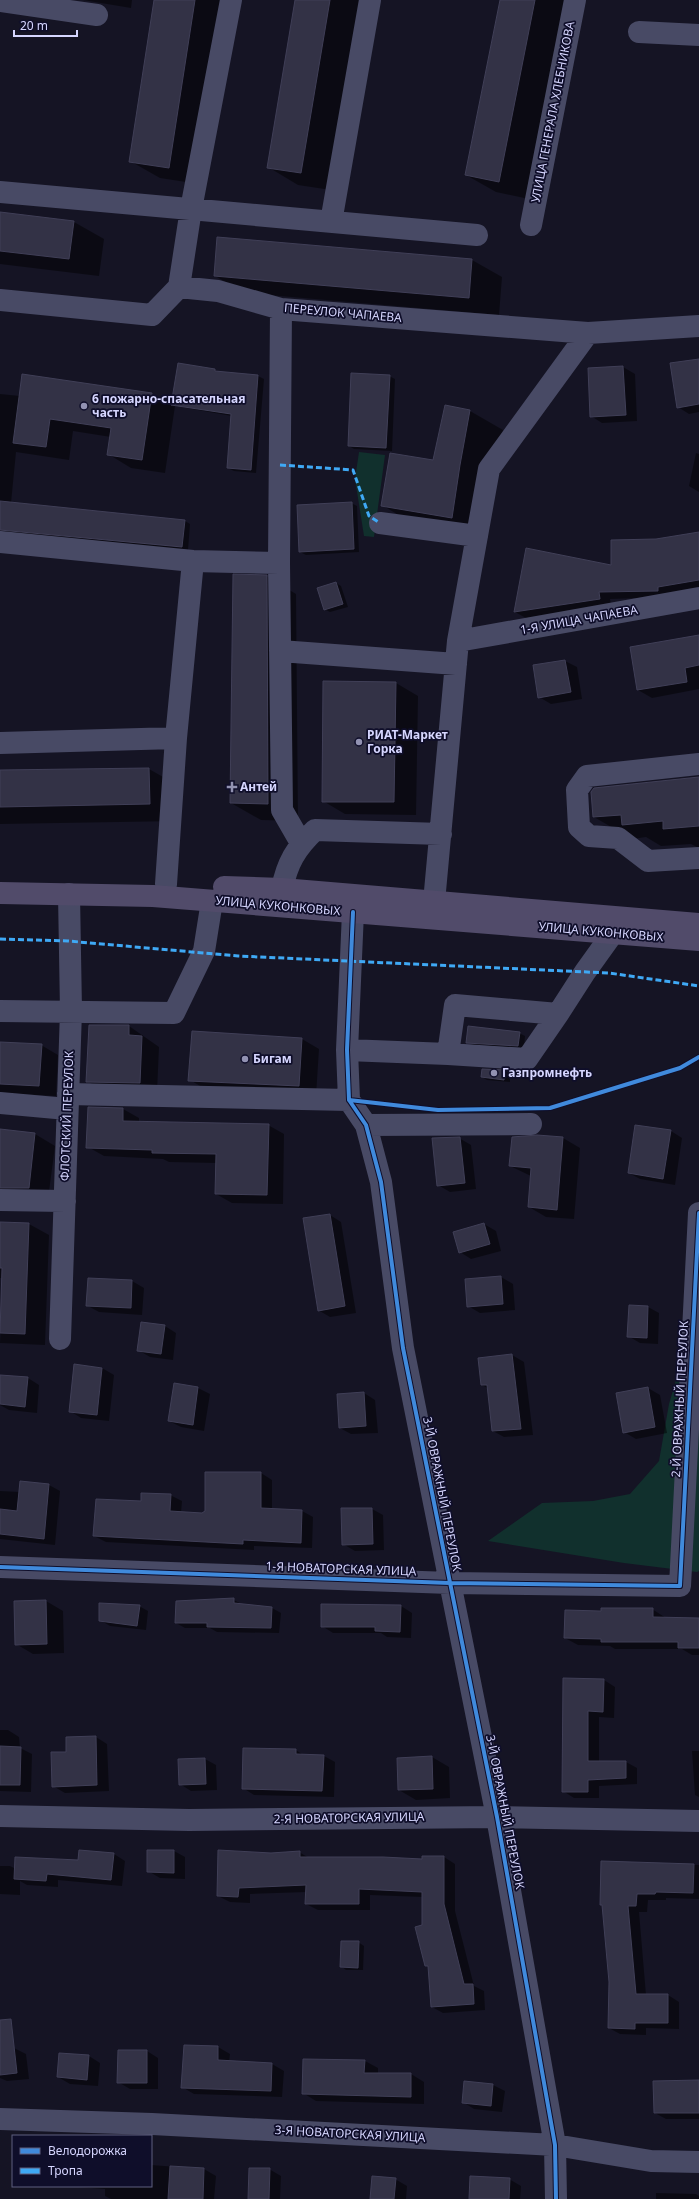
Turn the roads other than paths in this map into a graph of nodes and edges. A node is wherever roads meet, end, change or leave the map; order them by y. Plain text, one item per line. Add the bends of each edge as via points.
1 (231, 0) edge
2 (370, 0) edge
3 (575, 0) edge
4 (0, 1) edge
5 (97, 15) dead end
6 (639, 32) dead end
7 (699, 35) edge
8 (0, 192) edge
9 (191, 209) junction
10 (330, 222) junction
11 (531, 225) dead end
12 (477, 235) dead end
13 (179, 287) junction
14 (0, 300) edge
15 (281, 309) junction
16 (699, 326) edge
17 (588, 333) junction
18 (380, 523) dead end
19 (477, 536) junction
20 (0, 542) edge
21 (193, 561) junction
22 (279, 563) junction
23 (699, 598) edge
24 (458, 641) junction
25 (280, 651) junction
26 (456, 664) junction
27 (176, 738) junction
28 (0, 743) edge
29 (699, 764) edge
30 (441, 834) junction
31 (301, 843) junction
32 (699, 858) edge
33 (0, 881) edge
34 (166, 884) junction
35 (282, 889) junction
36 (0, 893) edge
37 (69, 894) junction
38 (212, 901) junction
39 (434, 902) junction
40 (353, 912) junction
41 (699, 924) edge
42 (613, 933) junction
43 (699, 940) edge
44 (0, 1011) edge
45 (71, 1011) junction
46 (558, 1014) junction
47 (347, 1050) junction
48 (448, 1054) junction
49 (349, 1100) junction
50 (68, 1101) junction
51 (0, 1103) edge
52 (531, 1124) dead end
53 (366, 1125) junction
54 (0, 1200) edge
55 (64, 1201) junction
56 (699, 1213) edge
57 (60, 1339) dead end
58 (0, 1567) edge
59 (450, 1583) junction
60 (680, 1586) joint
61 (0, 1816) edge
62 (497, 1817) junction
63 (699, 1821) edge
64 (0, 2119) edge
65 (555, 2145) junction
66 (699, 2162) edge
67 (556, 2199) edge

1 - 9 street
2 - 10 street
3 - 11 street, УЛИЦА ГЕНЕРАЛА ХЛЕБНИКОВА
4 - 5 street
6 - 7 street
8 - 9 street
9 - 10 street
9 - 13 street
10 - 12 street
13 - 14 street via 152,315
13 - 15 street, ПЕРЕУЛОК ЧАПАЕВА via 218,291
15 - 17 street, ПЕРЕУЛОК ЧАПАЕВА
15 - 22 street
16 - 17 street, ПЕРЕУЛОК ЧАПАЕВА
17 - 19 street via 489,469
18 - 19 street
19 - 24 street
20 - 21 street
21 - 22 street
21 - 27 street
22 - 25 street
23 - 24 street, 1-Я УЛИЦА ЧАПАЕВА
24 - 26 street
25 - 26 street
25 - 31 street via 282,810
26 - 30 street
27 - 28 street
27 - 34 street
29 - 32 street via 587,776 577,790 579,827 589,836 618,838 648,861
30 - 31 street via 315,830
30 - 39 street
31 - 35 street via 286,869
33 - 34 main road, УЛИЦА КУКОНКОВЫХ
34 - 35 main road, УЛИЦА КУКОНКОВЫХ
35 - 39 main road, УЛИЦА КУКОНКОВЫХ
36 - 37 main road, УЛИЦА КУКОНКОВЫХ
37 - 38 main road, УЛИЦА КУКОНКОВЫХ via 153,896
37 - 45 street, ФЛОТСКИЙ ПЕРЕУЛОК
38 - 40 main road, УЛИЦА КУКОНКОВЫХ
38 - 45 street via 204,951 174,1013
39 - 41 main road, УЛИЦА КУКОНКОВЫХ
40 - 42 main road, УЛИЦА КУКОНКОВЫХ
40 - 47 street
42 - 43 main road, УЛИЦА КУКОНКОВЫХ
42 - 46 street
44 - 45 street
45 - 50 street, ФЛОТСКИЙ ПЕРЕУЛОК
46 - 48 street via 527,1059
46 - 48 street via 455,1005
47 - 48 street
47 - 49 street
49 - 50 street
49 - 53 street, 3-Й ОВРАЖНЫЙ ПЕРЕУЛОК
50 - 51 street
50 - 55 street, ФЛОТСКИЙ ПЕРЕУЛОК
52 - 53 street
53 - 59 street, 3-Й ОВРАЖНЫЙ ПЕРЕУЛОК via 381,1182 403,1348
54 - 55 street
55 - 57 street, ФЛОТСКИЙ ПЕРЕУЛОК
56 - 60 street, 2-Й ОВРАЖНЫЙ ПЕРЕУЛОК
58 - 59 street, 1-Я НОВАТОРСКАЯ УЛИЦА
59 - 60 street, 1-Я НОВАТОРСКАЯ УЛИЦА
59 - 62 street, 3-Й ОВРАЖНЫЙ ПЕРЕУЛОК
61 - 62 street, 2-Я НОВАТОРСКАЯ УЛИЦА via 189,1820
62 - 63 street, 2-Я НОВАТОРСКАЯ УЛИЦА
62 - 65 street, 3-Й ОВРАЖНЫЙ ПЕРЕУЛОК
64 - 65 street, 3-Я НОВАТОРСКАЯ УЛИЦА via 152,2124
65 - 66 street, 3-Я НОВАТОРСКАЯ УЛИЦА via 651,2161
65 - 67 street, 3-Й ОВРАЖНЫЙ ПЕРЕУЛОК

